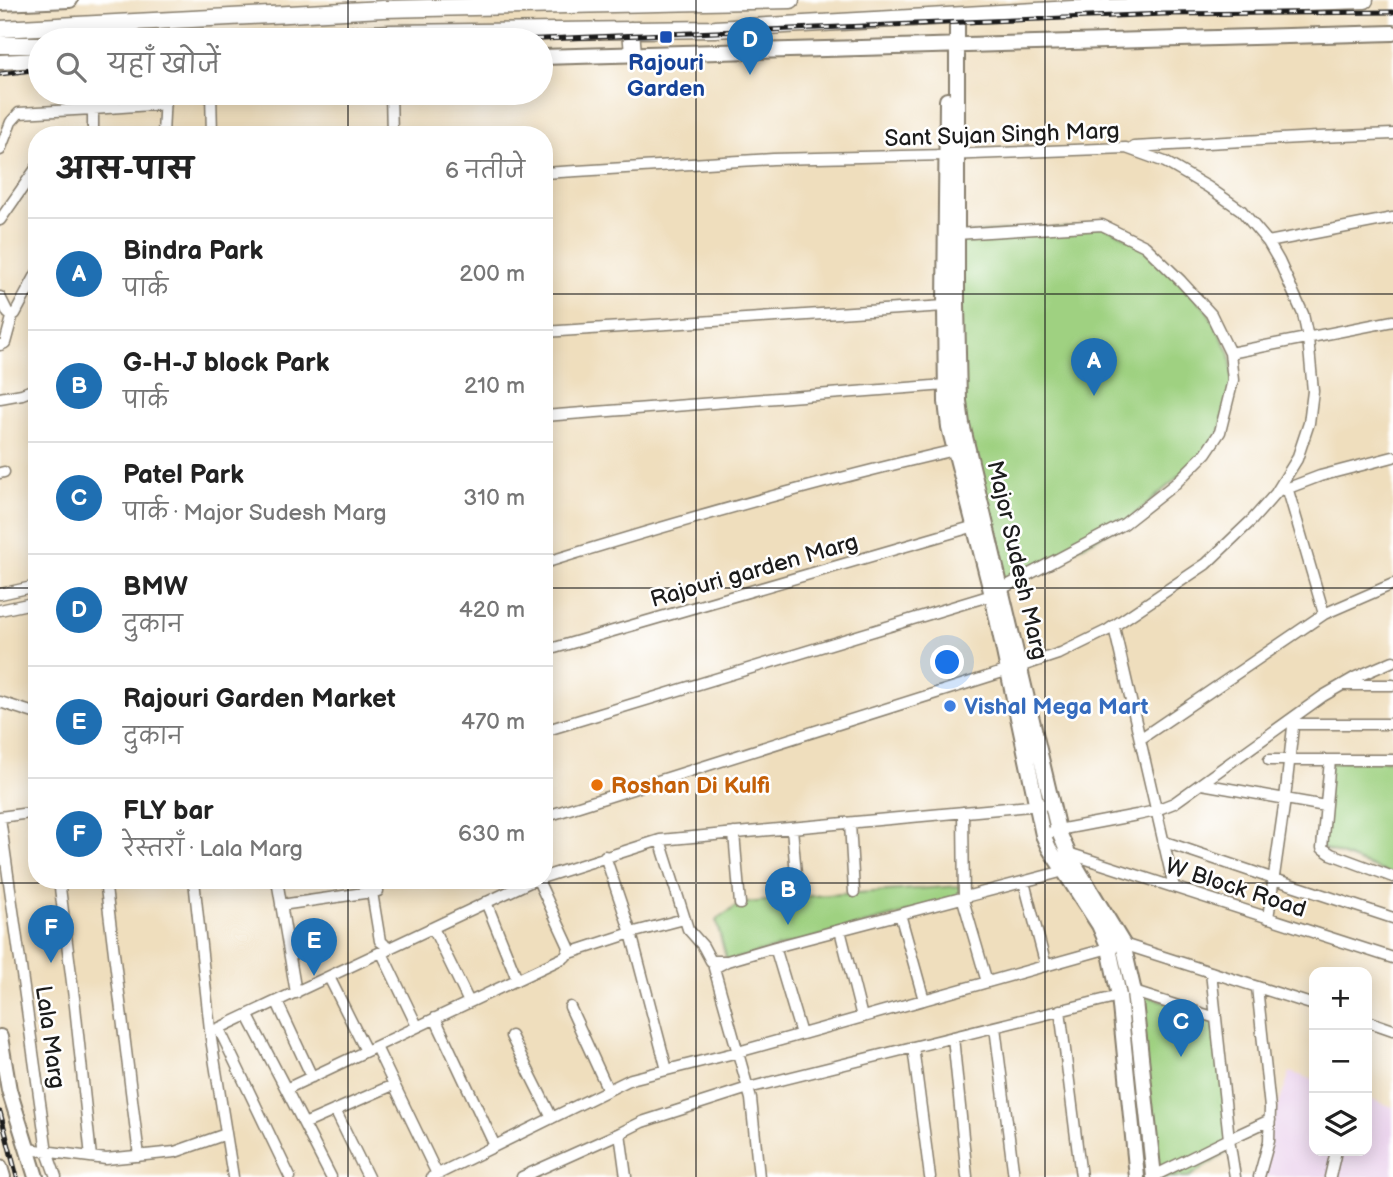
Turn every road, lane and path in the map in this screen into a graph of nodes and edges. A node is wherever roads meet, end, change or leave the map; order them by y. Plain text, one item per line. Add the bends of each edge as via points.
1 (70, 0) edge
2 (791, 0) edge
3 (1365, 0) edge
4 (711, 1) edge
5 (605, 2) edge
6 (484, 3) edge
7 (0, 4) edge
8 (353, 5) edge
9 (383, 5) edge
10 (952, 15) junction
11 (0, 29) edge
12 (631, 30) junction
13 (1393, 33) edge
14 (553, 34) edge
15 (28, 45) edge
16 (952, 45) junction
17 (0, 46) edge
18 (633, 54) junction
19 (553, 57) edge
20 (28, 61) edge
21 (0, 62) edge
22 (93, 105) edge
23 (151, 105) edge
24 (165, 105) edge
25 (211, 105) edge
26 (391, 105) edge
27 (93, 109) junction
28 (93, 126) edge
29 (164, 126) edge
30 (212, 126) edge
31 (392, 126) edge
32 (1393, 135) edge
33 (1126, 148) junction
34 (0, 150) edge
35 (951, 154) junction
36 (553, 172) edge
37 (28, 180) edge
38 (1393, 218) edge
39 (0, 220) edge
40 (956, 234) junction
41 (1268, 242) junction
42 (28, 291) edge
43 (0, 298) edge
44 (945, 306) junction
45 (13, 314) junction
46 (1393, 321) edge
47 (553, 331) edge
48 (1308, 338) junction
49 (0, 345) edge
50 (1230, 353) junction
51 (946, 385) junction
52 (28, 392) edge
53 (0, 398) edge
54 (953, 413) junction
55 (553, 415) edge
56 (955, 450) junction
57 (1393, 457) edge
58 (1287, 487) junction
59 (1276, 493) junction
60 (975, 526) junction
61 (553, 560) edge
62 (1393, 584) edge
63 (28, 588) edge
64 (997, 592) junction
65 (0, 594) edge
66 (28, 604) edge
67 (0, 610) edge
68 (1324, 614) junction
69 (1114, 627) junction
70 (553, 648) edge
71 (1393, 661) edge
72 (1014, 668) junction
73 (1343, 685) junction
74 (1393, 685) edge
75 (0, 702) edge
76 (28, 711) edge
77 (1294, 721) junction
78 (1393, 724) edge
79 (553, 728) edge
80 (1140, 739) junction
81 (1269, 760) dead end
82 (1290, 760) junction
83 (1329, 760) junction
84 (1393, 760) edge
85 (1202, 784) junction
86 (1285, 799) junction
87 (1045, 805) junction
88 (1325, 806) junction
89 (1157, 810) junction
90 (963, 812) junction
91 (28, 814) edge
92 (553, 814) edge
93 (0, 817) edge
94 (850, 823) junction
95 (792, 828) junction
96 (1058, 830) junction
97 (734, 833) junction
98 (1043, 835) junction
99 (660, 840) junction
100 (1165, 842) junction
101 (1068, 853) junction
102 (605, 856) junction
103 (1064, 871) junction
104 (553, 874) edge
105 (1393, 877) edge
106 (1274, 880) junction
107 (1024, 882) junction
108 (1174, 887) junction
109 (60, 889) edge
110 (106, 889) edge
111 (195, 889) edge
112 (278, 889) edge
113 (365, 889) edge
114 (376, 889) edge
115 (515, 889) edge
116 (540, 889) edge
117 (854, 892) dead end
118 (799, 897) dead end
119 (965, 897) junction
120 (485, 902) junction
121 (740, 904) dead end
122 (281, 905) junction
123 (900, 914) junction
124 (1268, 918) junction
125 (1393, 918) edge
126 (684, 919) junction
127 (433, 928) junction
128 (840, 930) junction
129 (631, 933) junction
130 (1116, 946) junction
131 (775, 947) junction
132 (384, 949) junction
133 (567, 954) junction
134 (1393, 958) edge
135 (727, 961) junction
136 (1046, 966) junction
137 (1211, 972) junction
138 (329, 977) junction
139 (517, 979) junction
140 (988, 982) junction
141 (1257, 987) junction
142 (1134, 992) junction
143 (296, 993) junction
144 (1119, 996) junction
145 (924, 1000) junction
146 (277, 1002) junction
147 (469, 1002) junction
148 (1309, 1003) edge
149 (570, 1007) dead end
150 (1060, 1010) junction
151 (248, 1016) junction
152 (862, 1017) junction
153 (435, 1018) junction
154 (1216, 1018) junction
155 (1372, 1023) edge
156 (417, 1027) junction
157 (995, 1027) junction
158 (1393, 1030) edge
159 (215, 1031) junction
160 (801, 1034) junction
161 (511, 1036) dead end
162 (0, 1037) edge
163 (953, 1037) junction
164 (913, 1047) junction
165 (371, 1049) junction
166 (738, 1052) junction
167 (667, 1070) junction
168 (312, 1077) junction
169 (393, 1085) junction
170 (748, 1088) junction
171 (286, 1089) junction
172 (608, 1090) junction
173 (335, 1110) junction
174 (552, 1118) junction
175 (1270, 1120) junction
176 (304, 1124) junction
177 (620, 1133) junction
178 (226, 1134) junction
179 (1229, 1139) junction
180 (495, 1146) junction
181 (28, 1149) junction
182 (47, 1152) junction
183 (139, 1156) junction
184 (1335, 1156) edge
185 (90, 1157) junction
186 (0, 1167) edge
187 (435, 1176) edge
188 (1154, 1176) edge
189 (3, 1177) edge
190 (36, 1177) edge
191 (56, 1177) edge
192 (233, 1177) edge
193 (290, 1177) edge
194 (331, 1177) edge
195 (368, 1177) edge
196 (522, 1177) edge
197 (626, 1177) edge
198 (759, 1177) edge
199 (930, 1177) edge
200 (967, 1177) edge
201 (1014, 1177) edge
202 (1081, 1177) edge
203 (1137, 1177) edge
204 (1235, 1177) edge
205 (1259, 1177) edge
206 (1330, 1177) edge

1 - 7 street
2 - 4 main road
3 - 10 main road
4 - 5 main road
5 - 6 main road
6 - 9 main road
8 - 9 main road
8 - 11 main road
10 - 12 main road
10 - 16 street, Major Sudesh Marg
12 - 14 main road
12 - 18 main road
13 - 16 street
15 - 17 main road
16 - 18 street
16 - 35 street, Major Sudesh Marg
18 - 19 street
20 - 21 street
22 - 27 street
23 - 27 street
24 - 29 street
25 - 30 street
26 - 31 street
27 - 28 street
27 - 34 street via 19,113
32 - 33 street
33 - 35 street, Sant Sujan Singh Marg
33 - 41 street, Sant Sujan Singh Marg via 1165,162 1208,187 1241,210
35 - 36 street, Sant Sujan Singh Marg
35 - 40 street, Major Sudesh Marg
35 - 44 street, Major Sudesh Marg
37 - 39 street
38 - 41 street
40 - 50 street via 1102,225 1145,246 1181,281 1211,314
40 - 54 street, Major Sudesh Marg
41 - 48 street, Sant Sujan Singh Marg via 1303,314
42 - 45 street
43 - 45 street
44 - 47 street
44 - 51 street, Major Sudesh Marg
45 - 49 street
46 - 48 street
48 - 50 street
48 - 59 street, Sant Sujan Singh Marg via 1313,391 1309,423 1297,459
50 - 64 street via 1233,380 1220,432 1206,453 1124,524
51 - 54 street, Major Sudesh Marg
51 - 55 street
52 - 53 street
54 - 56 street, Major Sudesh Marg
54 - 64 street, Major Sudesh Marg
56 - 60 street, Major Sudesh Marg
56 - 61 street via 817,483
57 - 58 street
58 - 59 street
58 - 68 street
59 - 69 street, Sant Sujan Singh Marg via 1206,564
60 - 64 street, Major Sudesh Marg
60 - 70 street, Rajouri garden Marg
62 - 68 street
63 - 65 street
64 - 72 street, Major Sudesh Marg
64 - 79 street
66 - 67 street
68 - 80 street
69 - 72 street, Sant Sujan Singh Marg via 1061,653
69 - 80 street
71 - 73 street
72 - 87 street, Major Sudesh Marg
72 - 92 street, Sant Sujan Singh Marg
73 - 74 street
73 - 77 street
75 - 76 street
77 - 78 street
77 - 82 street
77 - 85 street
80 - 89 street
81 - 82 street
82 - 83 street
82 - 86 street
83 - 84 street
83 - 88 street
85 - 86 street
85 - 89 street
86 - 88 street
86 - 106 street
87 - 90 street
87 - 96 street, Major Sudesh Marg
87 - 98 street, Major Sudesh Marg
88 - 105 street via 1322,848
89 - 96 street
89 - 100 street
90 - 94 street
90 - 119 street
91 - 93 street
93 - 182 street, Lala Marg
94 - 95 street
94 - 117 street
95 - 97 street
95 - 118 street
96 - 98 street
96 - 101 street, Major Sudesh Marg
97 - 99 street
97 - 121 street
98 - 103 street, Major Sudesh Marg
99 - 102 street
99 - 126 street
100 - 106 street
100 - 108 street
101 - 108 street, W Block Road
101 - 130 street, Major Sudesh Marg
102 - 104 street
102 - 129 street
103 - 107 street
103 - 130 street, Major Sudesh Marg
106 - 124 street
106 - 125 street
107 - 119 street
107 - 136 street
108 - 124 street, W Block Road
109 - 185 street
110 - 183 street
111 - 159 street
112 - 122 street
113 - 122 street
114 - 132 street
115 - 120 street
116 - 133 street via 569,947
119 - 123 street
119 - 140 street
120 - 127 street
120 - 139 street
122 - 143 street
123 - 128 street
123 - 145 street
124 - 134 street, W Block Road
126 - 129 street
126 - 135 street via 711,961
127 - 132 street
127 - 147 street
128 - 131 street
128 - 152 street
129 - 133 street
129 - 167 street
130 - 136 street
130 - 137 street
130 - 142 street, Major Sudesh Marg
130 - 144 street, Major Sudesh Marg
131 - 135 street
131 - 160 street
132 - 138 street
132 - 156 street
133 - 139 street
135 - 166 street via 714,968
136 - 140 street
137 - 141 street
137 - 154 street
138 - 143 street
138 - 165 street
139 - 147 street
140 - 145 street
141 - 148 street
141 - 175 street
142 - 154 street
142 - 188 street, Major Sudesh Marg
143 - 146 street
144 - 150 street
144 - 203 street, Major Sudesh Marg
145 - 152 street
146 - 151 street
146 - 168 street
147 - 153 street
149 - 172 street
150 - 157 street
150 - 202 street
151 - 159 street
151 - 171 street
152 - 160 street
153 - 156 street
153 - 180 street
154 - 179 street
155 - 158 street
156 - 165 street
157 - 163 street
157 - 201 street
159 - 178 street
159 - 193 street
160 - 166 street
161 - 174 street
162 - 181 street via 9,1090
163 - 164 street
163 - 200 street
164 - 170 street
164 - 199 street
165 - 168 street
165 - 169 street
166 - 167 street
166 - 170 street
167 - 172 street
168 - 171 street
169 - 173 street
169 - 187 street
170 - 177 street
170 - 198 street
171 - 176 street
172 - 174 street
173 - 176 street
173 - 195 street
174 - 180 street
175 - 179 street
175 - 205 street
176 - 194 street
177 - 196 street
177 - 197 street
178 - 183 street via 176,1152
178 - 192 street
179 - 188 street
179 - 204 street
180 - 187 street
181 - 182 street
181 - 190 street
182 - 185 street
182 - 191 street, Lala Marg
183 - 185 street
184 - 206 street
186 - 189 street

